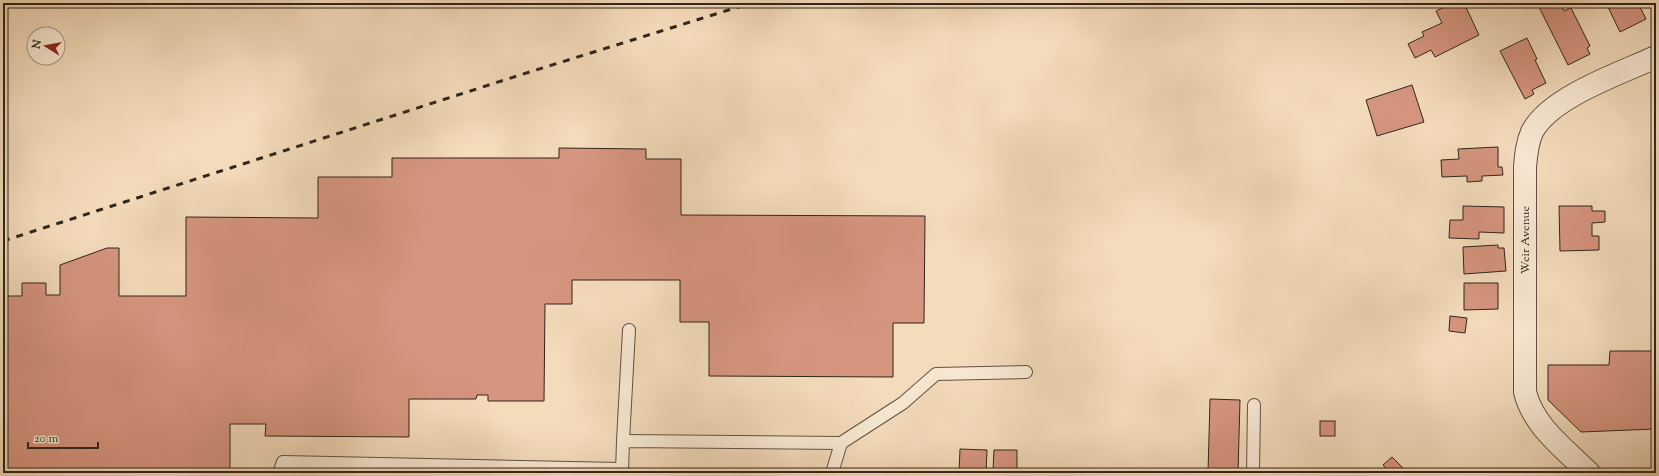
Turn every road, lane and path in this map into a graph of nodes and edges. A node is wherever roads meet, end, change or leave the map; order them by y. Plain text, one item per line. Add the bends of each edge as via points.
1 (1656, 57) edge
2 (629, 330) dead end
3 (1026, 372) dead end
4 (1254, 405) dead end
5 (623, 441) junction
6 (842, 443) junction
7 (622, 471) edge
8 (279, 473) edge
9 (832, 473) edge
10 (1253, 473) edge
11 (1588, 473) edge

1 - 11 street, Weir Avenue via 1560,103 1546,113 1536,125 1527,149 1525,392 1531,410 1540,423
2 - 5 lane
3 - 6 lane via 936,374 903,403
4 - 10 lane
5 - 6 lane
5 - 7 lane
6 - 9 lane
7 - 8 lane via 282,462

